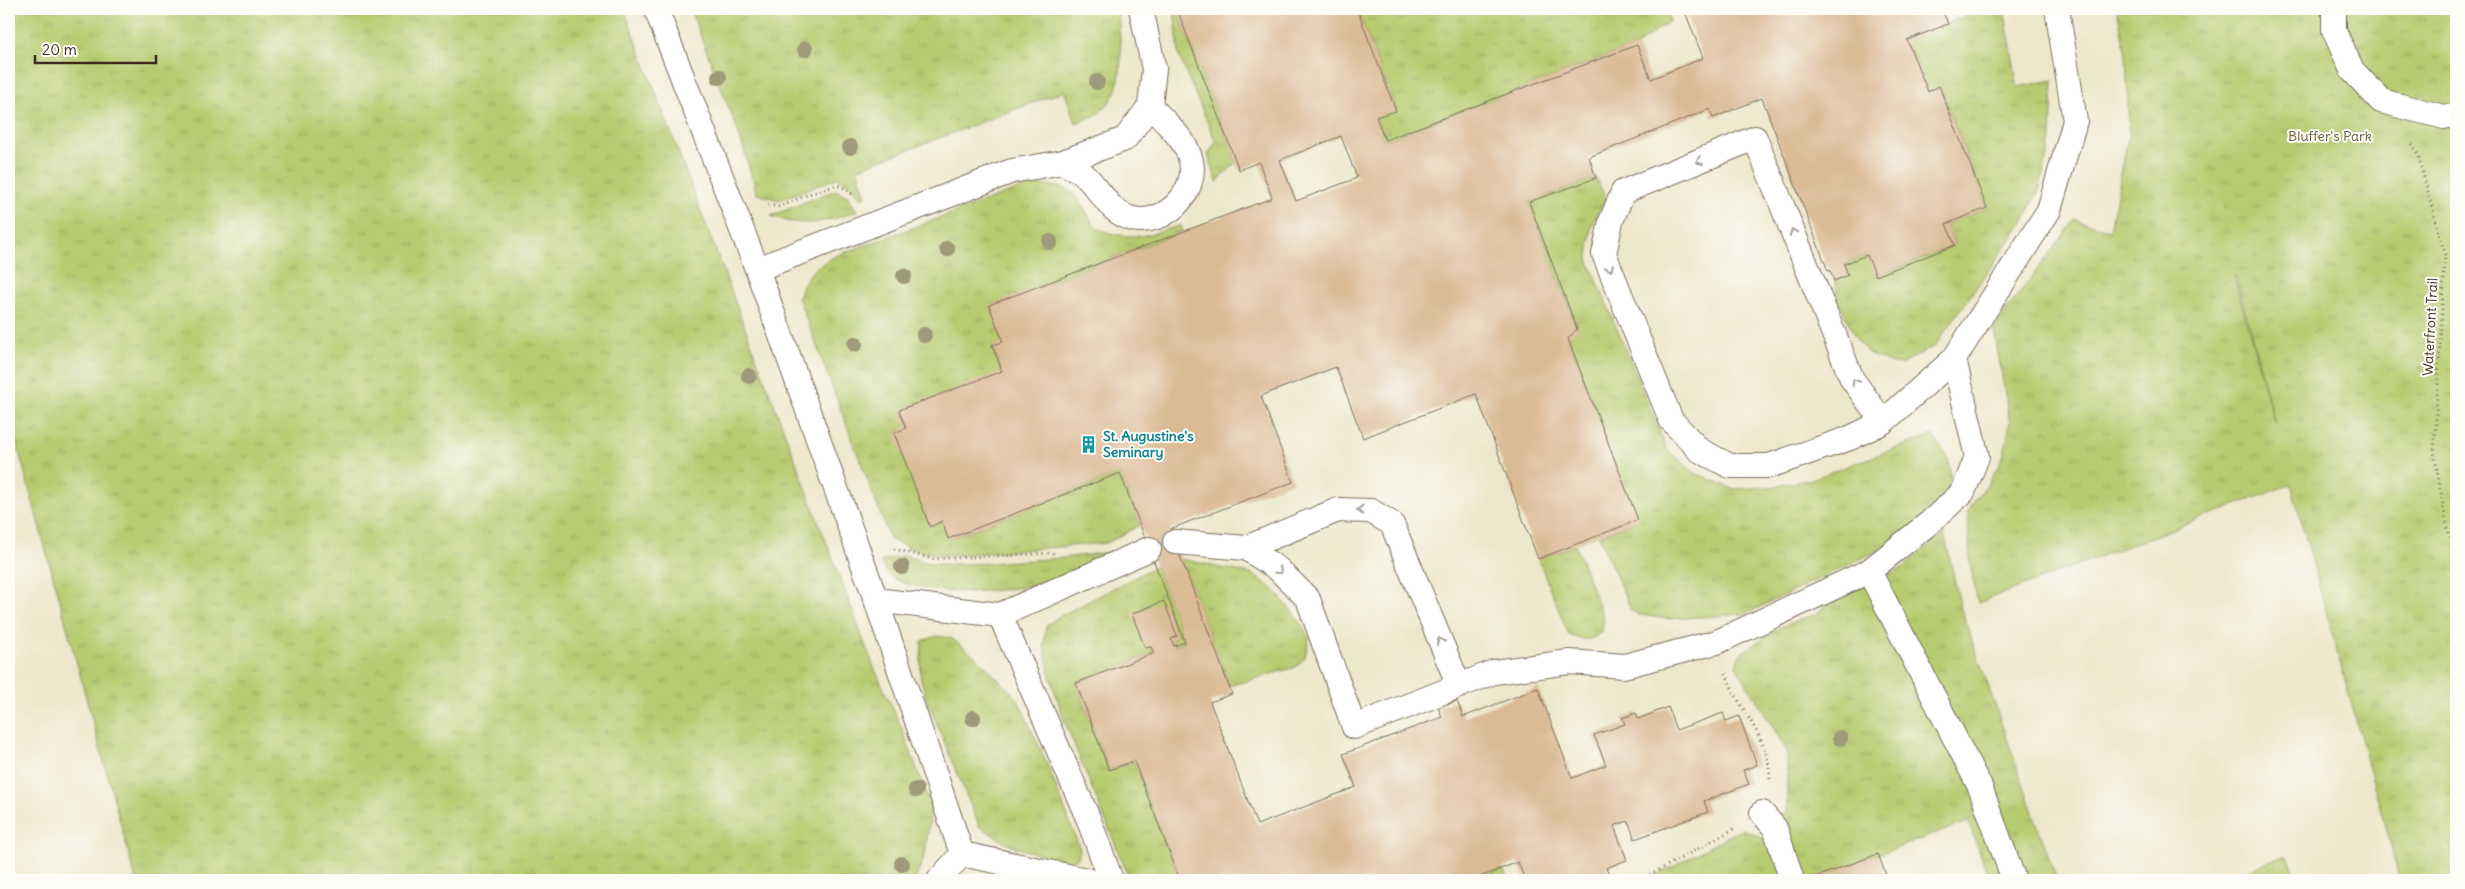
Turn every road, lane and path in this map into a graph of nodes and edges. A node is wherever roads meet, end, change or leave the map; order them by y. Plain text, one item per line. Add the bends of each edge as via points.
1 (656, 9) edge
2 (1141, 9) edge
3 (2057, 9) edge
4 (2334, 9) edge
5 (2392, 104) junction
6 (1150, 106) junction
7 (2456, 115) edge
8 (1063, 162) junction
9 (760, 204) dead end
10 (870, 225) junction
11 (757, 269) junction
12 (1954, 359) junction
13 (1883, 422) junction
14 (853, 535) junction
15 (1175, 542) dead end
16 (1246, 548) junction
17 (1149, 549) dead end
18 (1056, 553) dead end
19 (2456, 558) edge
20 (1869, 571) junction
21 (876, 600) junction
22 (1000, 615) junction
23 (1717, 642) junction
24 (1459, 686) junction
25 (1762, 813) junction
26 (962, 854) junction
27 (940, 880) edge
28 (1087, 880) edge
29 (1111, 880) edge
30 (1641, 880) edge
31 (1792, 880) edge
32 (2014, 880) edge

1 - 11 lane
2 - 6 lane via 1154,69
3 - 12 lane via 2074,121 2049,210
4 - 5 lane via 2334,30 2352,70 2381,102
5 - 7 lane via 2444,118
5 - 19 path, Waterfront Trail via 2418,156 2446,255 2434,452
6 - 8 lane via 1125,139
6 - 8 lane via 1181,139 1191,161 1190,185 1178,205 1157,217 1134,219 1112,209 1083,174
8 - 10 lane via 1012,171
9 - 10 path via 780,207 837,185 856,198
10 - 11 lane
11 - 14 lane
12 - 13 lane
12 - 20 lane via 1977,457 1963,492
13 -> 13 lane via 1852,379 1755,138 1623,192 1611,221 1604,254 1671,420 1699,450 1730,466 1769,466 1850,438
14 - 18 path via 933,559
14 - 21 lane
15 - 16 lane
16 -> 24 lane via 1278,569 1308,599 1354,727
24 -> 16 lane via 1392,524 1371,511 1338,510
17 - 22 lane
20 - 23 lane
20 - 32 lane via 1980,787
21 - 22 lane
21 - 26 lane
22 - 29 lane via 1088,818
23 - 24 lane via 1624,666 1569,662 1494,672
23 - 25 path via 1731,688 1761,736 1770,771 1771,797
25 - 30 path
25 - 31 lane via 1775,828
26 - 27 lane
26 - 28 lane

